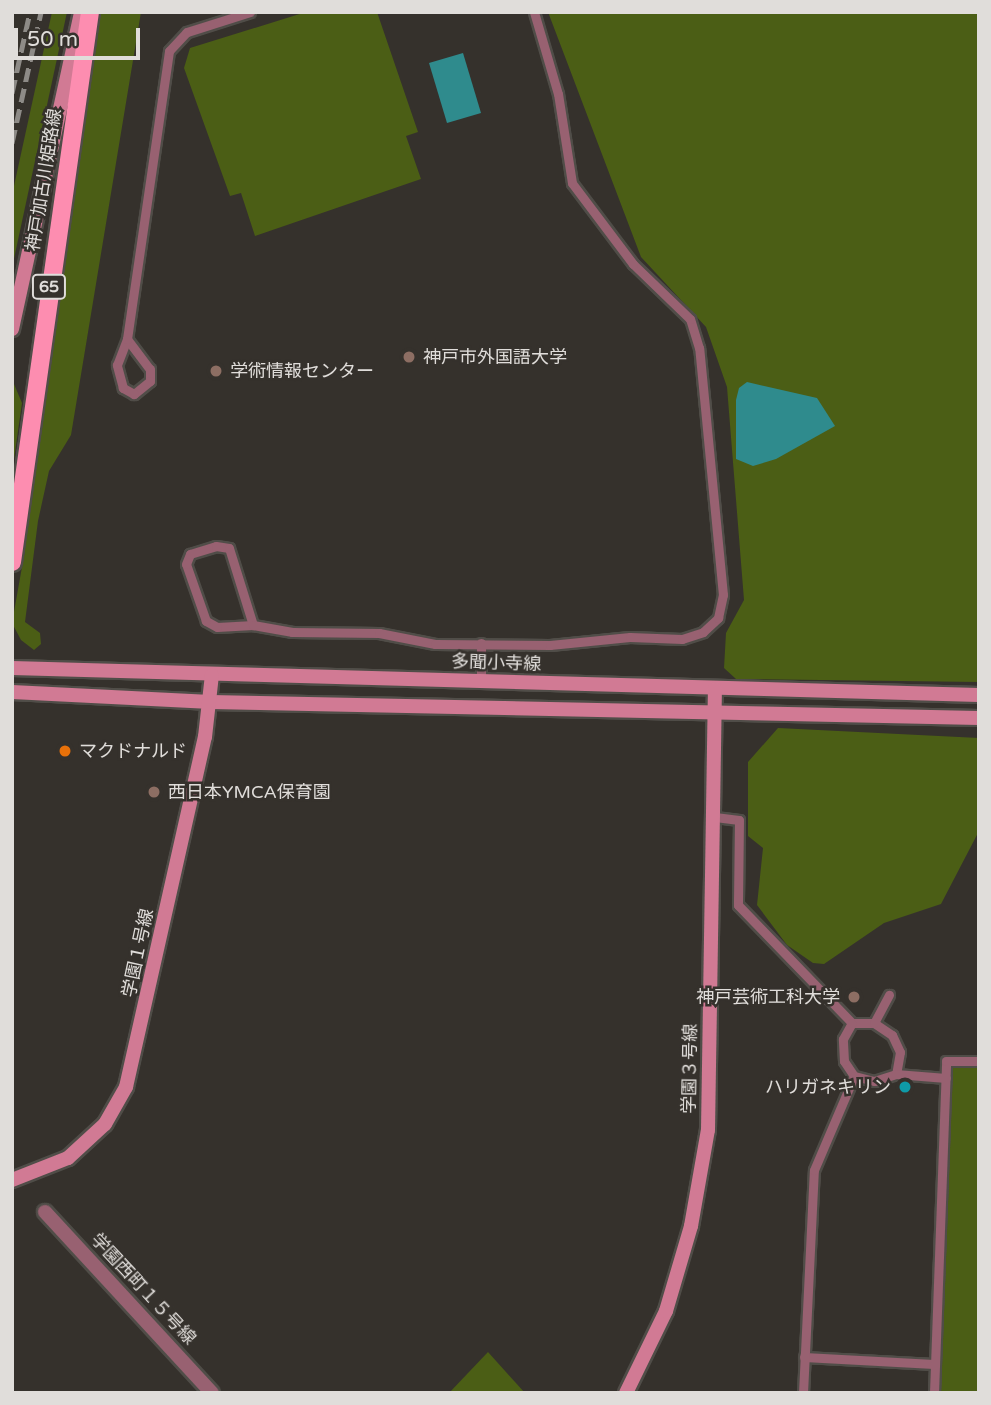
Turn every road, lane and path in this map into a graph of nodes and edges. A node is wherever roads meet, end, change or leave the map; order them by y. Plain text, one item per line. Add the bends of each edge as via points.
1 (81, 12) edge
2 (90, 12) edge
3 (250, 12) edge
4 (534, 12) edge
5 (12, 329) edge
6 (127, 339) junction
7 (12, 562) edge
8 (253, 625) junction
9 (481, 643) junction
10 (12, 668) edge
11 (212, 675) junction
12 (481, 681) junction
13 (715, 689) junction
14 (12, 692) edge
15 (979, 695) edge
16 (211, 702) junction
17 (717, 713) junction
18 (979, 718) edge
19 (715, 817) junction
20 (889, 995) dead end
21 (852, 1023) junction
22 (874, 1023) junction
23 (979, 1061) edge
24 (896, 1074) junction
25 (854, 1076) junction
26 (946, 1078) junction
27 (12, 1180) edge
28 (45, 1212) dead end
29 (804, 1357) junction
30 (934, 1364) junction
31 (212, 1393) edge
32 (626, 1393) edge
33 (803, 1393) edge
34 (934, 1393) edge

1 - 5 street
2 - 7 main road, 神戸加古川姫路線 / 65
3 - 6 lane via 187,32 169,51
4 - 9 lane via 558,94 572,183 633,264 690,318 699,348 723,595 718,618 703,632 682,639
6 - 6 lane via 117,378 134,394 150,381 150,369
8 - 8 lane via 229,548 216,546 190,554 186,564 206,621 217,627
8 - 9 lane via 292,632 379,633 435,644
9 - 12 lane
10 - 11 street, 多聞小寺線
11 - 12 street, 多聞小寺線
11 - 16 street, 学園１号線
12 - 13 street, 多聞小寺線
13 - 15 street, 多聞小寺線
13 - 17 street, 学園３号線
14 - 16 street
16 - 17 street
16 - 27 street, 学園１号線 via 126,1087 105,1124 68,1158
17 - 18 street
17 - 19 street, 学園３号線
19 - 21 lane via 739,820 738,905
19 - 32 street, 学園３号線 via 708,1130 691,1226 666,1311
20 - 22 lane
21 - 22 lane
21 - 25 lane via 843,1050
22 - 24 lane via 892,1035 900,1052
23 - 26 lane via 946,1061
24 - 25 lane via 874,1081
24 - 26 lane
25 - 29 lane via 814,1170
26 - 30 lane
28 - 31 street, 学園西町１５号線
29 - 30 lane
29 - 33 lane
30 - 34 lane

